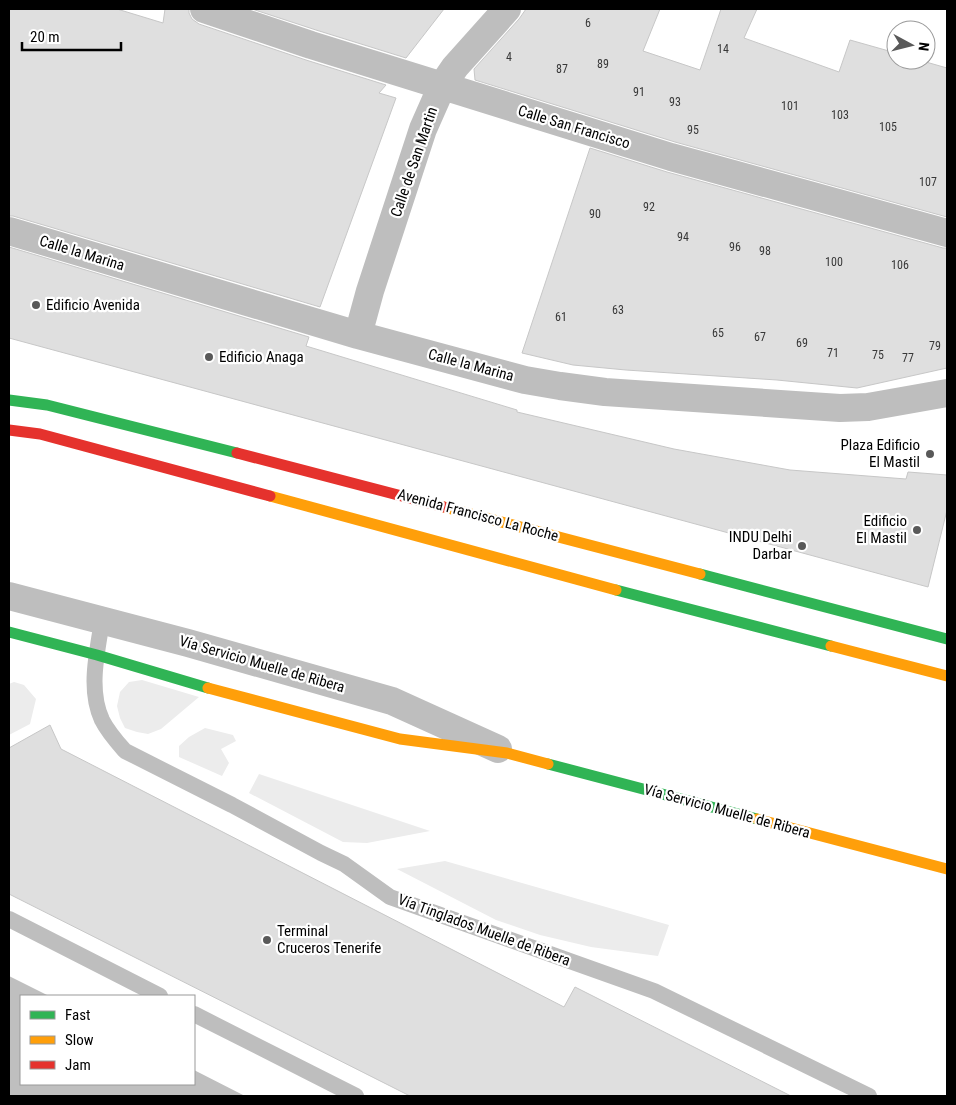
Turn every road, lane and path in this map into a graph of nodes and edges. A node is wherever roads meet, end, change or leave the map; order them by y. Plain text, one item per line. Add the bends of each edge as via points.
1 (204, 9) edge
2 (507, 9) edge
3 (442, 86) junction
4 (9, 230) edge
5 (947, 233) edge
6 (358, 335) junction
7 (9, 391) edge
8 (947, 393) edge
9 (9, 400) edge
10 (47, 405) junction
11 (9, 430) edge
12 (9, 596) edge
13 (102, 621) junction
14 (9, 632) edge
15 (947, 639) edge
16 (97, 655) junction
17 (947, 676) edge
18 (507, 754) junction
19 (947, 869) edge
20 (9, 919) edge
21 (158, 995) edge
22 (195, 1015) edge
23 (356, 1096) edge
24 (870, 1096) edge

1 - 3 street, Calle San Francisco
2 - 3 street, Calle de San Martin
3 - 5 street, Calle San Francisco via 670,157
3 - 6 street, Calle de San Martin via 423,129
4 - 6 street, Calle la Marina
6 - 8 street, Calle la Marina via 524,380 605,392 840,408 868,407
7 - 10 street, Avenida Francisco La Roche
9 - 10 main road
10 - 15 main road, Avenida Francisco La Roche
11 - 17 main road via 40,434 550,573
12 - 13 street, Vía Servicio Muelle de Ribera
13 - 16 lane, Vía Tinglados Muelle de Ribera
13 - 18 street, Vía Servicio Muelle de Ribera via 392,701
14 - 16 main road, Vía Servicio Muelle de Ribera
16 - 18 main road, Vía Servicio Muelle de Ribera via 400,739
16 - 24 lane, Vía Tinglados Muelle de Ribera via 98,707 103,721 125,751 344,864 390,896 654,991
18 - 19 main road, Vía Servicio Muelle de Ribera
20 - 21 lane
22 - 23 lane

